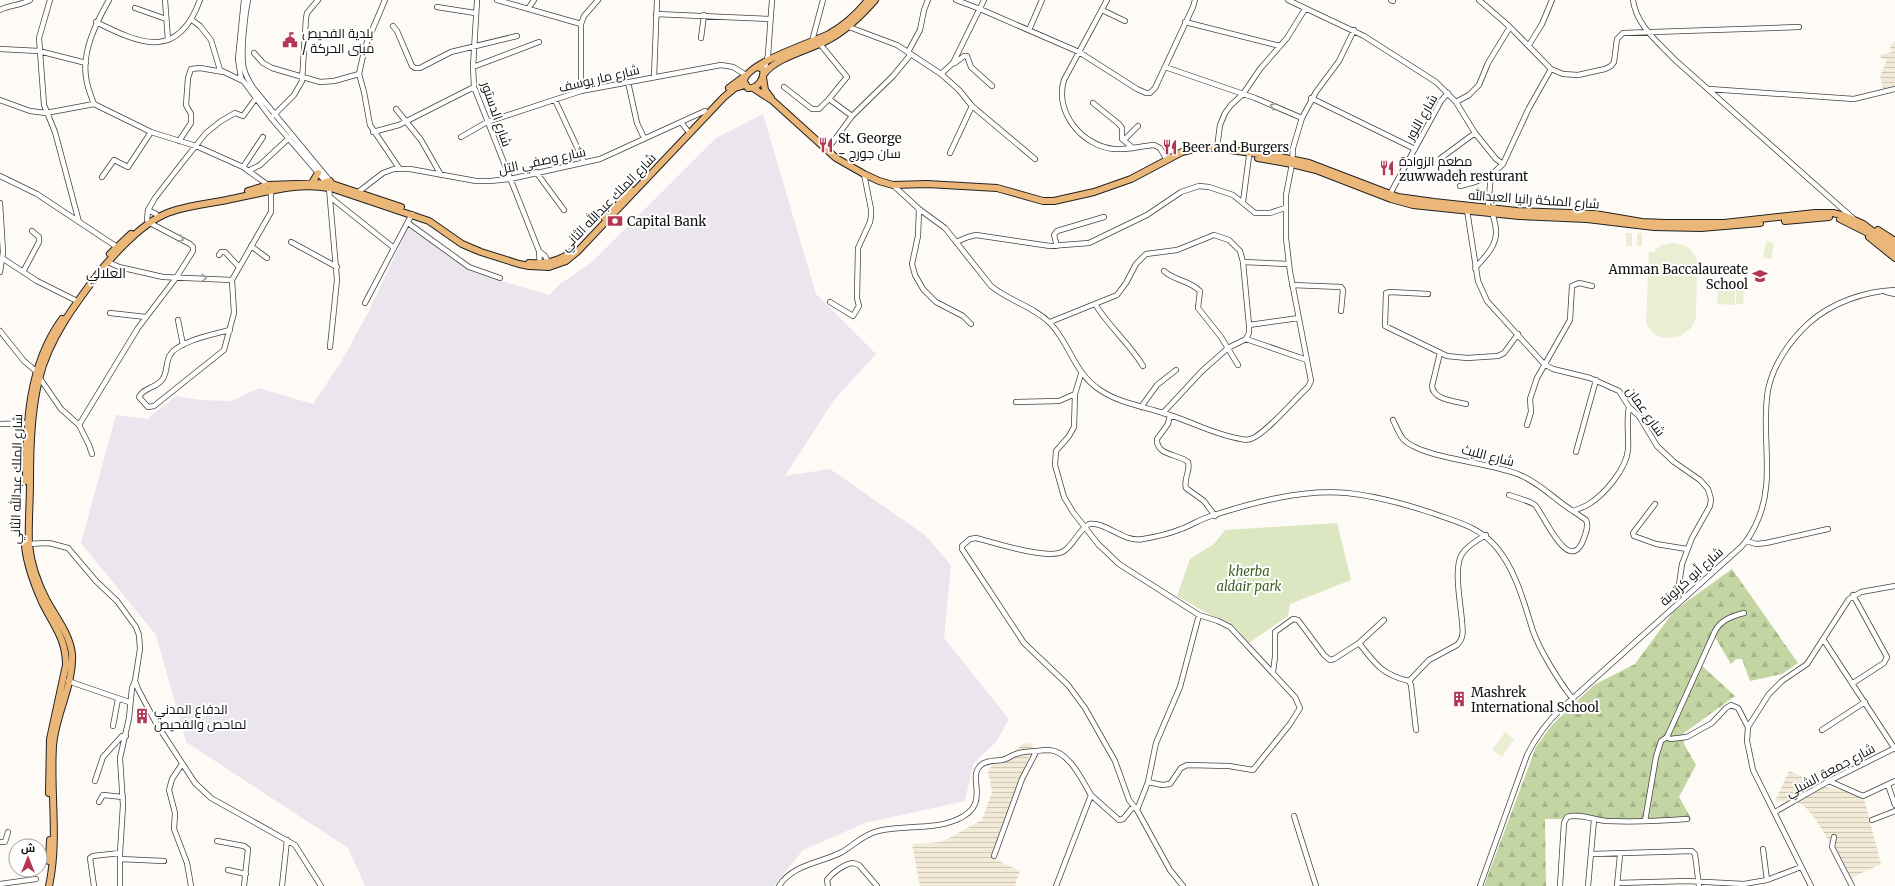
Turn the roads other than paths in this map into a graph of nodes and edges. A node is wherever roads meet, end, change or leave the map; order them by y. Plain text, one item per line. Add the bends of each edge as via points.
1 (30, 0) edge
2 (50, 0) edge
3 (109, 0) edge
4 (165, 0) edge
5 (200, 0) edge
6 (244, 0) edge
7 (248, 0) edge
8 (318, 0) edge
9 (385, 0) edge
10 (476, 0) edge
11 (483, 0) edge
12 (497, 0) edge
13 (534, 0) edge
14 (598, 0) edge
15 (657, 0) edge
16 (772, 0) edge
17 (823, 0) edge
18 (868, 0) edge
19 (875, 0) edge
20 (928, 0) edge
21 (956, 0) edge
22 (984, 0) edge
23 (1042, 0) edge
24 (1107, 0) edge
25 (1194, 0) edge
26 (1288, 0) edge
27 (1302, 0) edge
28 (1479, 0) edge
29 (1552, 0) edge
30 (1633, 0) edge
31 (508, 2) edge
32 (437, 7) dead end
33 (135, 8) dead end
34 (1304, 8) junction
35 (528, 9) junction
36 (980, 9) junction
37 (0, 10) edge
38 (1102, 10) junction
39 (475, 13) junction
40 (656, 14) junction
41 (704, 15) junction
42 (166, 19) junction
43 (770, 19) junction
44 (192, 20) junction
45 (1125, 21) dead end
46 (96, 22) junction
47 (1185, 22) junction
48 (581, 24) junction
49 (392, 26) dead end
50 (849, 27) junction
51 (1510, 27) junction
52 (1799, 27) dead end
53 (1029, 30) junction
54 (1354, 30) junction
55 (1649, 33) junction
56 (516, 36) dead end
57 (701, 38) dead end
58 (168, 40) junction
59 (812, 41) junction
60 (538, 42) dead end
61 (820, 44) junction
62 (1529, 45) junction
63 (474, 46) junction
64 (1280, 46) junction
65 (0, 50) edge
66 (39, 51) junction
67 (1079, 52) junction
68 (254, 53) dead end
69 (910, 53) junction
70 (767, 61) junction
71 (86, 63) junction
72 (953, 64) junction
73 (473, 67) junction
74 (757, 67) junction
75 (1165, 67) junction
76 (1551, 69) junction
77 (223, 72) junction
78 (359, 74) junction
79 (764, 74) junction
80 (942, 74) junction
81 (745, 75) junction
82 (302, 77) junction
83 (654, 77) junction
84 (243, 81) junction
85 (628, 82) junction
86 (745, 85) junction
87 (474, 86) junction
88 (992, 86) dead end
89 (784, 87) dead end
90 (753, 88) junction
91 (1709, 89) junction
92 (1895, 89) edge
93 (581, 91) junction
94 (1448, 93) junction
95 (1243, 94) junction
96 (256, 98) junction
97 (1311, 98) junction
98 (829, 99) junction
99 (0, 100) edge
100 (555, 100) junction
101 (773, 101) junction
102 (1456, 102) junction
103 (1093, 103) dead end
104 (94, 104) junction
105 (972, 106) junction
106 (396, 109) dead end
107 (705, 111) junction
108 (46, 113) junction
109 (273, 116) junction
110 (852, 116) junction
111 (1302, 118) junction
112 (406, 122) junction
113 (487, 122) junction
114 (681, 122) junction
115 (1138, 126) dead end
116 (687, 130) junction
117 (151, 132) junction
118 (373, 132) junction
119 (1475, 133) junction
120 (263, 137) dead end
121 (461, 137) dead end
122 (290, 138) junction
123 (644, 138) junction
124 (1124, 140) junction
125 (179, 141) junction
126 (196, 146) junction
127 (1133, 148) junction
128 (1217, 148) junction
129 (1415, 149) junction
130 (827, 150) junction
131 (950, 153) dead end
132 (1249, 156) junction
133 (1441, 158) dead end
134 (1035, 159) dead end
135 (1168, 159) junction
136 (1292, 161) junction
137 (584, 162) junction
138 (1502, 164) junction
139 (260, 165) junction
140 (243, 167) junction
141 (399, 168) junction
142 (248, 171) junction
143 (536, 172) junction
144 (318, 173) junction
145 (864, 174) junction
146 (441, 175) junction
147 (1491, 175) junction
148 (0, 176) edge
149 (255, 176) junction
150 (102, 177) dead end
151 (510, 179) junction
152 (312, 183) junction
153 (329, 185) junction
154 (894, 185) junction
155 (1460, 186) dead end
156 (270, 187) junction
157 (358, 193) junction
158 (1390, 194) junction
159 (330, 197) junction
160 (1243, 202) junction
161 (0, 206) edge
162 (74, 206) junction
163 (1488, 207) junction
164 (1285, 208) junction
165 (919, 209) junction
166 (148, 210) junction
167 (564, 210) dead end
168 (1467, 210) junction
169 (68, 214) junction
170 (156, 214) junction
171 (412, 214) junction
172 (1493, 215) dead end
173 (1104, 217) dead end
174 (1855, 220) junction
175 (79, 222) junction
176 (148, 222) junction
177 (408, 223) junction
178 (1863, 227) junction
179 (32, 231) dead end
180 (1895, 241) edge
181 (292, 242) dead end
182 (956, 242) junction
183 (121, 246) junction
184 (252, 246) junction
185 (1058, 246) junction
186 (394, 248) junction
187 (1895, 248) edge
188 (539, 251) junction
189 (1895, 253) edge
190 (219, 255) dead end
191 (2, 258) junction
192 (267, 258) dead end
193 (1895, 258) edge
194 (108, 262) junction
195 (1243, 262) junction
196 (549, 264) junction
197 (1289, 264) junction
198 (540, 265) junction
199 (239, 267) junction
200 (337, 267) junction
201 (1475, 268) junction
202 (1164, 271) dead end
203 (0, 272) edge
204 (23, 272) junction
205 (176, 278) junction
206 (500, 278) dead end
207 (232, 280) junction
208 (1292, 285) junction
209 (1592, 286) dead end
210 (1895, 290) edge
211 (1884, 292) junction
212 (1428, 294) dead end
213 (1895, 294) edge
214 (75, 300) junction
215 (830, 302) dead end
216 (365, 303) dead end
217 (1095, 304) junction
218 (1341, 311) dead end
219 (110, 313) dead end
220 (146, 317) junction
221 (1299, 318) junction
222 (178, 320) dead end
223 (1050, 322) junction
224 (971, 324) dead end
225 (1249, 325) junction
226 (230, 330) junction
227 (0, 331) edge
228 (1518, 334) junction
229 (1246, 339) junction
230 (183, 345) junction
231 (330, 347) dead end
232 (1228, 348) junction
233 (1440, 353) junction
234 (1307, 360) junction
235 (1544, 364) junction
236 (1238, 365) dead end
237 (1143, 366) dead end
238 (1176, 370) dead end
239 (38, 374) junction
240 (1082, 374) junction
241 (1596, 380) junction
242 (1075, 394) junction
243 (1016, 402) dead end
244 (1466, 404) dead end
245 (1141, 407) junction
246 (1629, 407) junction
247 (1163, 413) junction
248 (1170, 415) junction
249 (1393, 420) dead end
250 (29, 423) junction
251 (0, 424) edge
252 (79, 425) junction
253 (1527, 425) dead end
254 (1576, 452) dead end
255 (92, 454) dead end
256 (1509, 495) dead end
257 (1655, 504) dead end
258 (1573, 512) junction
259 (1214, 516) junction
260 (1085, 527) junction
261 (1828, 529) dead end
262 (1486, 535) junction
263 (1747, 541) junction
264 (27, 544) junction
265 (1687, 549) junction
266 (1895, 586) edge
267 (1853, 595) junction
268 (1685, 597) junction
269 (1744, 613) dead end
270 (1199, 615) junction
271 (1384, 620) dead end
272 (1823, 639) junction
273 (1359, 643) junction
274 (67, 644) junction
275 (1273, 672) junction
276 (68, 681) junction
277 (135, 681) junction
278 (1409, 681) junction
279 (1853, 683) junction
280 (1572, 698) junction
281 (118, 699) junction
282 (129, 702) junction
283 (1865, 702) junction
284 (113, 726) dead end
285 (1748, 727) junction
286 (1416, 730) dead end
287 (1822, 730) dead end
288 (126, 736) junction
289 (1667, 737) junction
290 (1895, 748) edge
291 (1036, 752) junction
292 (182, 764) junction
293 (95, 780) dead end
294 (1829, 781) junction
295 (1895, 781) edge
296 (1148, 782) junction
297 (1888, 785) junction
298 (1091, 795) junction
299 (122, 797) junction
300 (99, 802) dead end
301 (1895, 805) edge
302 (1135, 808) junction
303 (1895, 811) edge
304 (1775, 812) junction
305 (1294, 816) dead end
306 (1686, 819) dead end
307 (1594, 820) junction
308 (1872, 820) dead end
309 (1645, 821) junction
310 (8, 832) dead end
311 (1834, 836) dead end
312 (287, 840) junction
313 (217, 841) dead end
314 (0, 842) edge
315 (1763, 849) dead end
316 (120, 852) junction
317 (1592, 854) junction
318 (1620, 855) junction
319 (994, 856) dead end
320 (120, 859) junction
321 (164, 862) dead end
322 (1801, 867) junction
323 (228, 870) dead end
324 (246, 874) junction
325 (36, 879) dead end
326 (49, 879) junction
327 (827, 880) junction
328 (1766, 880) junction
329 (0, 884) edge
330 (1617, 884) edge
331 (1699, 884) edge
332 (46, 886) edge
333 (50, 886) edge
334 (94, 886) edge
335 (120, 886) edge
336 (191, 886) edge
337 (244, 886) edge
338 (282, 886) edge
339 (321, 886) edge
340 (779, 886) edge
341 (824, 886) edge
342 (828, 886) edge
343 (877, 886) edge
344 (1056, 886) edge
345 (1183, 886) edge
346 (1316, 886) edge
347 (1480, 886) edge
348 (1560, 886) edge
349 (1588, 886) edge
350 (1811, 886) edge
351 (1852, 886) edge

1 - 37 street
2 - 66 street via 40,32
3 - 46 street
4 - 42 street
5 - 44 street
6 - 84 street via 238,59
7 - 109 street via 243,42 244,71
8 - 82 street via 307,13
9 - 78 street via 365,47
10 - 11 street
10 - 39 street, شارع الدستور
12 - 31 street
13 - 35 street
14 - 48 street via 584,16
15 - 40 street
16 - 43 street
17 - 59 street
18 - 59 main road, شارع الملك عبدالله الثاني via 845,24
19 - 50 main road
20 - 69 street via 920,30
21 - 36 street
22 - 36 street
23 - 53 street
24 - 38 street
25 - 47 street
26 - 34 street
27 - 34 street
28 - 51 street
29 - 62 street via 1542,24
30 - 55 street via 1636,15
31 - 35 street
32 - 39 street
33 - 42 street
34 - 54 street
34 - 64 street
35 - 48 street
36 - 53 street
36 - 72 street
38 - 45 street
38 - 67 street
39 - 63 street, شارع الدستور
40 - 41 street
40 - 83 street
41 - 43 street
41 - 57 street
42 - 58 street
43 - 70 street
44 - 58 street
44 - 77 street via 200,26 214,45 217,64
46 - 58 street via 144,43
46 - 71 street
47 - 64 street
47 - 75 street
48 - 93 street
49 - 63 street via 415,68 420,68 451,52
50 - 61 main road
50 - 69 street via 882,38
51 - 62 street
51 - 102 street via 1488,63 1480,85
52 - 55 street via 1657,30
53 - 67 street
54 - 94 street via 1424,72
54 - 97 street via 1338,61
55 - 76 street via 1619,34 1613,64 1605,69 1573,75
55 - 91 street
56 - 63 street
59 - 70 main road, شارع الملك عبدالله الثاني
60 - 73 street
61 - 79 main road via 776,63
61 - 98 street via 847,77
62 - 76 street
63 - 73 street, شارع الدستور
64 - 95 street
65 - 66 street
66 - 71 street
66 - 108 street
67 - 75 street via 1146,93 1153,91
67 - 127 street via 1064,80 1061,94 1066,114 1078,131 1099,146 1115,149
68 - 82 street via 268,66
69 - 80 street
69 - 110 street via 893,76
70 - 74 main road, شارع الملك عبدالله الثاني
70 - 79 street
71 - 104 street via 86,82
72 - 80 street
72 - 88 street via 967,56 971,67
73 - 87 street, شارع الدستور
74 - 79 main road via 762,67
74 - 81 main road, شارع الملك عبدالله الثاني
75 - 95 street
76 - 138 street
77 - 84 street
77 - 125 street via 191,69 186,105 191,114 191,123
78 - 82 street via 327,82
78 - 118 street via 368,120
79 - 90 main road via 759,84
79 - 101 main road, شارع الملكة رانيا العبدالله via 765,90
80 - 105 street
81 - 83 street, شارع مار يوسف via 733,67 721,65
81 - 86 main road
81 - 107 main road, شارع الملك عبدالله الثاني
82 - 109 street via 296,92
83 - 85 street, شارع مار يوسف
84 - 96 street
85 - 93 street, شارع مار يوسف
85 - 123 street via 637,123
86 - 90 main road, شارع الملكة رانيا العبدالله
86 - 196 main road, شارع الملك عبدالله الثاني via 735,88 724,97 577,252 566,261
87 - 112 street
87 - 113 street, شارع الدستور
89 - 98 street via 812,109 819,109
90 - 101 main road, شارع الملكة رانيا العبدالله
91 - 92 street via 1854,98
91 - 174 street
93 - 100 street, شارع مار يوسف
94 - 102 street
94 - 129 street, شارع النور
111 -> 95 street
95 - 128 street via 1231,105 1222,120
96 - 109 street
96 - 126 street via 243,116 235,114 221,121 206,133
97 - 111 street
97 - 129 street
98 - 110 street
99 - 108 street via 30,111
100 - 113 street, شارع مار يوسف
100 - 137 street
101 - 130 main road, شارع الملكة رانيا العبدالله
102 - 119 street
103 - 124 street via 1119,124
104 - 108 street
104 - 117 street
105 - 131 street
105 - 134 street
106 - 112 street
107 - 114 street, شارع وصفي التل
107 - 116 main road, شارع الملك عبدالله الثاني
108 - 162 street via 55,132
109 - 122 street
109 - 153 street
110 - 130 street
111 - 136 street
112 - 118 street
112 - 146 street via 421,140
113 - 121 street, شارع مار يوسف
113 - 151 street, شارع الدستور
114 - 116 street
114 - 123 street, شارع وصفي التل
115 - 124 street
116 - 196 main road, شارع الملك عبدالله الثاني via 580,244 564,257
117 - 125 street
117 - 150 street via 128,167 114,160
118 - 141 street
119 - 133 street
119 - 138 street
120 - 140 street
122 - 139 street
122 - 144 street
123 - 137 street, شارع وصفي التل via 612,155
124 - 127 street
125 - 126 street
126 - 140 street
126 - 166 street via 160,190
127 - 135 street via 1156,145
128 - 135 main road, شارع الملكة رانيا العبدالله via 1191,149 1174,154
128 - 136 main road, شارع الملكة رانيا العبدالله
129 - 158 street, شارع النور
130 - 145 main road, شارع الملكة رانيا العبدالله
132 - 135 main road, شارع الملكة رانيا العبدالله via 1205,152
132 - 136 main road, شارع الملكة رانيا العبدالله
132 - 160 street
135 - 154 main road, شارع الملكة رانيا العبدالله via 1131,179 1094,192 1054,201 1044,201 997,188
136 - 158 main road, شارع الملكة رانيا العبدالله via 1333,170
136 - 164 street
136 - 168 main road, شارع الملكة رانيا العبدالله via 1399,202
137 - 143 street, شارع وصفي التل
138 - 147 street
139 - 142 street
139 - 149 street
140 - 142 street
141 - 146 street, شارع وصفي التل
141 - 157 street via 383,173
142 - 149 street
143 - 151 street, شارع وصفي التل
143 - 167 street
144 - 152 main road
144 - 153 street
145 - 154 main road, شارع الملكة رانيا العبدالله
145 - 215 street via 871,216 858,250 859,308 853,316
146 - 151 street, شارع وصفي التل via 476,181
147 - 155 street
147 - 163 street
148 - 169 street via 37,194
149 - 156 street
151 - 188 street, شارع الدستور
152 - 153 main road, شارع الملك عبدالله الثاني
152 - 156 main road, شارع الملك عبدالله الثاني
153 - 156 main road, شارع الملك عبدالله الثاني
153 - 157 main road, شارع الملك عبدالله الثاني
153 - 159 street
153 - 171 main road, شارع الملك عبدالله الثاني
154 - 165 street
156 - 170 main road, شارع الملك عبدالله الثاني via 179,206
156 - 176 main road, شارع الملك عبدالله الثاني via 173,211
156 - 184 street via 270,212
157 - 198 main road, شارع الملك عبدالله الثاني via 421,213 482,249
158 - 163 main road, شارع الملكة رانيا العبدالله via 1434,202
159 - 186 street
159 - 200 street
160 - 164 street via 1259,214
160 - 185 street via 1226,192 1203,186 1192,187 1147,215 1105,236 1089,243
161 - 191 street
162 - 169 street
162 - 175 street
163 - 174 main road, شارع الملكة رانيا العبدالله via 1517,211 1590,214 1664,223 1724,223 1821,213 1833,213
164 - 197 street
165 - 182 street via 945,228
165 - 224 street via 918,236 912,264 915,275 923,289 936,302 963,316
166 - 170 street
166 - 176 street
168 - 178 main road, شارع الملكة رانيا العبدالله via 1682,228 1728,227 1832,217
168 - 201 street, شارع عمان
169 - 175 street
170 - 176 main road, شارع الملك عبدالله الثاني
171 - 177 street
171 - 198 main road, شارع الملك عبدالله الثاني via 429,221 462,244 481,252 519,264
172 - 201 street via 1495,239 1489,252
173 - 185 street via 1057,231 1054,235
174 - 178 main road, شارع الملكة رانيا العبدالله
175 - 183 street
176 - 183 main road, شارع الملك عبدالله الثاني
176 -> 205 street via 193,246 190,258
177 - 186 street
177 - 206 street via 469,267
178 - 180 main road via 1881,231
178 - 187 main road, شارع الملكة رانيا العبدالله
178 - 189 main road, شارع الملكة رانيا العبدالله
178 - 193 main road via 1868,236
179 - 204 street via 39,237 39,242
181 - 200 street
182 - 185 street via 976,235
182 - 223 street via 998,292
183 - 194 main road, شارع الملك عبدالله الثاني
183 - 214 main road, شارع الملك عبدالله الثاني
184 - 192 street
184 - 199 street
186 - 216 street
188 - 196 street, شارع الدستور
188 - 198 street, شارع الدستور
190 - 199 street via 225,252
191 - 203 street
191 - 204 street
194 - 205 street via 119,267
194 - 239 main road, شارع الملك عبدالله الثاني via 60,329
195 - 197 street
195 - 217 street via 1240,251 1233,243 1219,235 1209,236 1177,250 1146,254 1136,264 1119,292
195 - 225 street
196 - 198 main road, شارع الملك عبدالله الثاني
197 - 208 street
199 - 207 street
200 - 231 street
201 - 228 street, شارع عمان via 1487,301
202 - 232 street via 1172,278 1192,284 1200,290 1198,308
204 - 214 street
205 -> 207 street
205 - 220 street
207 - 226 street via 234,313
208 - 218 street via 1341,288
208 - 221 street
209 - 235 street via 1579,283 1572,286 1570,320
210 - 211 street, شارع أبو كرتونة
211 - 213 street
211 - 263 street, شارع أبو كرتونة via 1854,298 1822,312 1797,335 1781,358 1771,380 1768,395 1767,494 1759,518
212 - 233 street via 1386,293 1384,325
214 - 239 main road, شارع الملك عبدالله الثاني via 49,340
217 - 223 street
217 - 237 street
219 - 220 street
220 - 252 street
221 - 225 street
221 - 234 street
222 - 230 street
223 - 240 street
225 - 229 street
226 - 230 street
226 - 230 street via 226,346 220,355 156,404 148,407 139,396 161,382 169,356 172,351
227 - 239 street
228 - 233 street via 1504,353 1491,358 1457,358
228 - 235 street, شارع عمان
229 - 232 street
229 - 234 street
232 - 236 street
232 - 247 street via 1194,378
233 - 244 street via 1433,391 1438,396
234 - 248 street via 1311,376 1308,387 1252,439 1240,439
235 - 241 street, شارع عمان via 1553,369
235 - 253 street via 1531,396 1531,412
238 - 245 street via 1157,385
239 - 250 main road, شارع الملك عبدالله الثاني
239 - 252 street via 61,409
240 - 242 street
240 - 245 street via 1094,386 1111,396
241 - 246 street, شارع عمان via 1619,390
241 - 254 street
242 - 243 street via 1059,402
242 - 260 street via 1074,427 1056,451 1055,465 1064,497 1072,512
245 - 247 street
246 - 258 street via 1628,452 1624,466 1593,501
246 - 265 street, شارع عمان via 1639,416 1662,451 1700,480 1710,492 1710,506
247 - 248 street
248 - 259 street via 1168,424 1158,439 1158,447 1188,462 1186,488 1204,501
249 - 258 street, شارع الليث via 1403,439 1415,448 1502,468 1520,475 1539,485
250 - 251 street
250 - 264 main road, شارع الملك عبدالله الثاني
252 - 255 street
256 - 258 street, شارع الليث via 1534,504 1557,540 1566,549 1572,550 1578,549 1581,545 1588,526 1586,520
257 - 265 street via 1636,528 1634,536 1656,544
259 - 260 street via 1180,530 1142,539 1131,539 1096,524
259 - 262 street via 1296,496 1347,493 1370,496 1418,509 1473,527
260 - 270 street via 1119,564
260 - 302 street via 1068,548 1060,553 1033,552 974,538 961,547 1024,643 1068,685 1085,708 1110,750 1129,800
261 - 263 street via 1766,543
262 - 278 street via 1468,547 1458,566 1463,629 1461,641 1429,660
262 - 280 street via 1510,567 1535,635
263 - 268 street, شارع أبو كرتونة
264 - 274 main road, شارع الملك عبدالله الثاني via 34,571
264 - 277 street via 49,543 68,548 125,611 136,627 140,643
265 - 268 street, شارع عمان via 1679,582
266 - 267 street
267 - 272 street
267 - 279 street via 1887,657 1884,664
268 - 280 street, شارع أبو كرتونة
269 - 289 street via 1726,619 1718,626
270 - 275 street via 1230,627
270 - 296 street via 1180,687 1155,747
271 - 273 street
272 - 279 street
272 - 285 street via 1807,664 1782,681 1769,694
273 - 275 street via 1334,659 1327,659 1298,620 1293,619 1275,632
273 - 278 street via 1390,676
274 - 276 main road, شارع الملك عبدالله الثاني via 72,656
274 - 326 main road, شارع الملك عبدالله الثاني via 66,665 49,752
275 - 296 street via 1295,697 1300,708 1253,770 1229,766 1187,765 1181,768 1170,784
276 - 281 street
276 - 326 main road, شارع الملك عبدالله الثاني via 53,746 54,851
277 - 282 street
277 - 292 street via 145,704
278 - 286 street via 1413,693
279 - 283 street
280 - 347 street, شارع أبو كرتونة via 1544,726 1531,746
281 - 282 street
281 - 284 street
282 - 288 street
283 - 287 street
283 - 290 street
285 - 289 street via 1738,708 1731,705 1712,723 1688,738
285 - 304 street via 1747,741 1753,770
288 - 293 street via 122,736 105,754 98,766
288 - 299 street via 120,758
289 - 309 street via 1661,741 1656,757
290 - 294 street, شارع جمعة الشبلي
291 - 298 street via 1053,751 1064,758
291 - 319 street via 1022,779
291 - 340 street via 1018,753 980,766 977,771 977,801 961,818 870,833 834,855 801,868 785,878
292 - 312 street via 206,795 254,824
292 - 336 street via 172,779 169,790 176,813 174,829 187,863
294 - 297 street via 1863,796
294 - 304 street, شارع جمعة الشبلي
295 - 297 street
296 - 302 street
297 - 301 street
298 - 302 street via 1119,820
298 - 344 street
299 - 300 street via 103,795
299 - 316 street
302 - 345 street via 1170,870
303 - 308 street
304 - 322 street
305 - 346 street
306 - 309 street
307 - 309 street
307 - 317 street
307 - 348 street via 1574,816 1565,819
310 - 314 street via 5,842
311 - 351 street via 1832,847
312 - 338 street
312 - 339 street via 298,848
313 - 324 street via 247,847 249,852
315 - 328 street
316 - 320 street
316 - 334 street via 90,858
317 - 318 street
317 - 349 street
318 - 330 street
318 - 331 street via 1692,851 1695,854
320 - 321 street
320 - 335 street
322 - 328 street
322 - 350 street
323 - 324 street
324 - 337 street
325 - 329 street
326 - 332 main road
326 - 333 main road
327 - 341 street
327 - 342 street
327 - 343 street via 844,866 855,863
328 - 331 street via 1744,884
330 - 331 street

